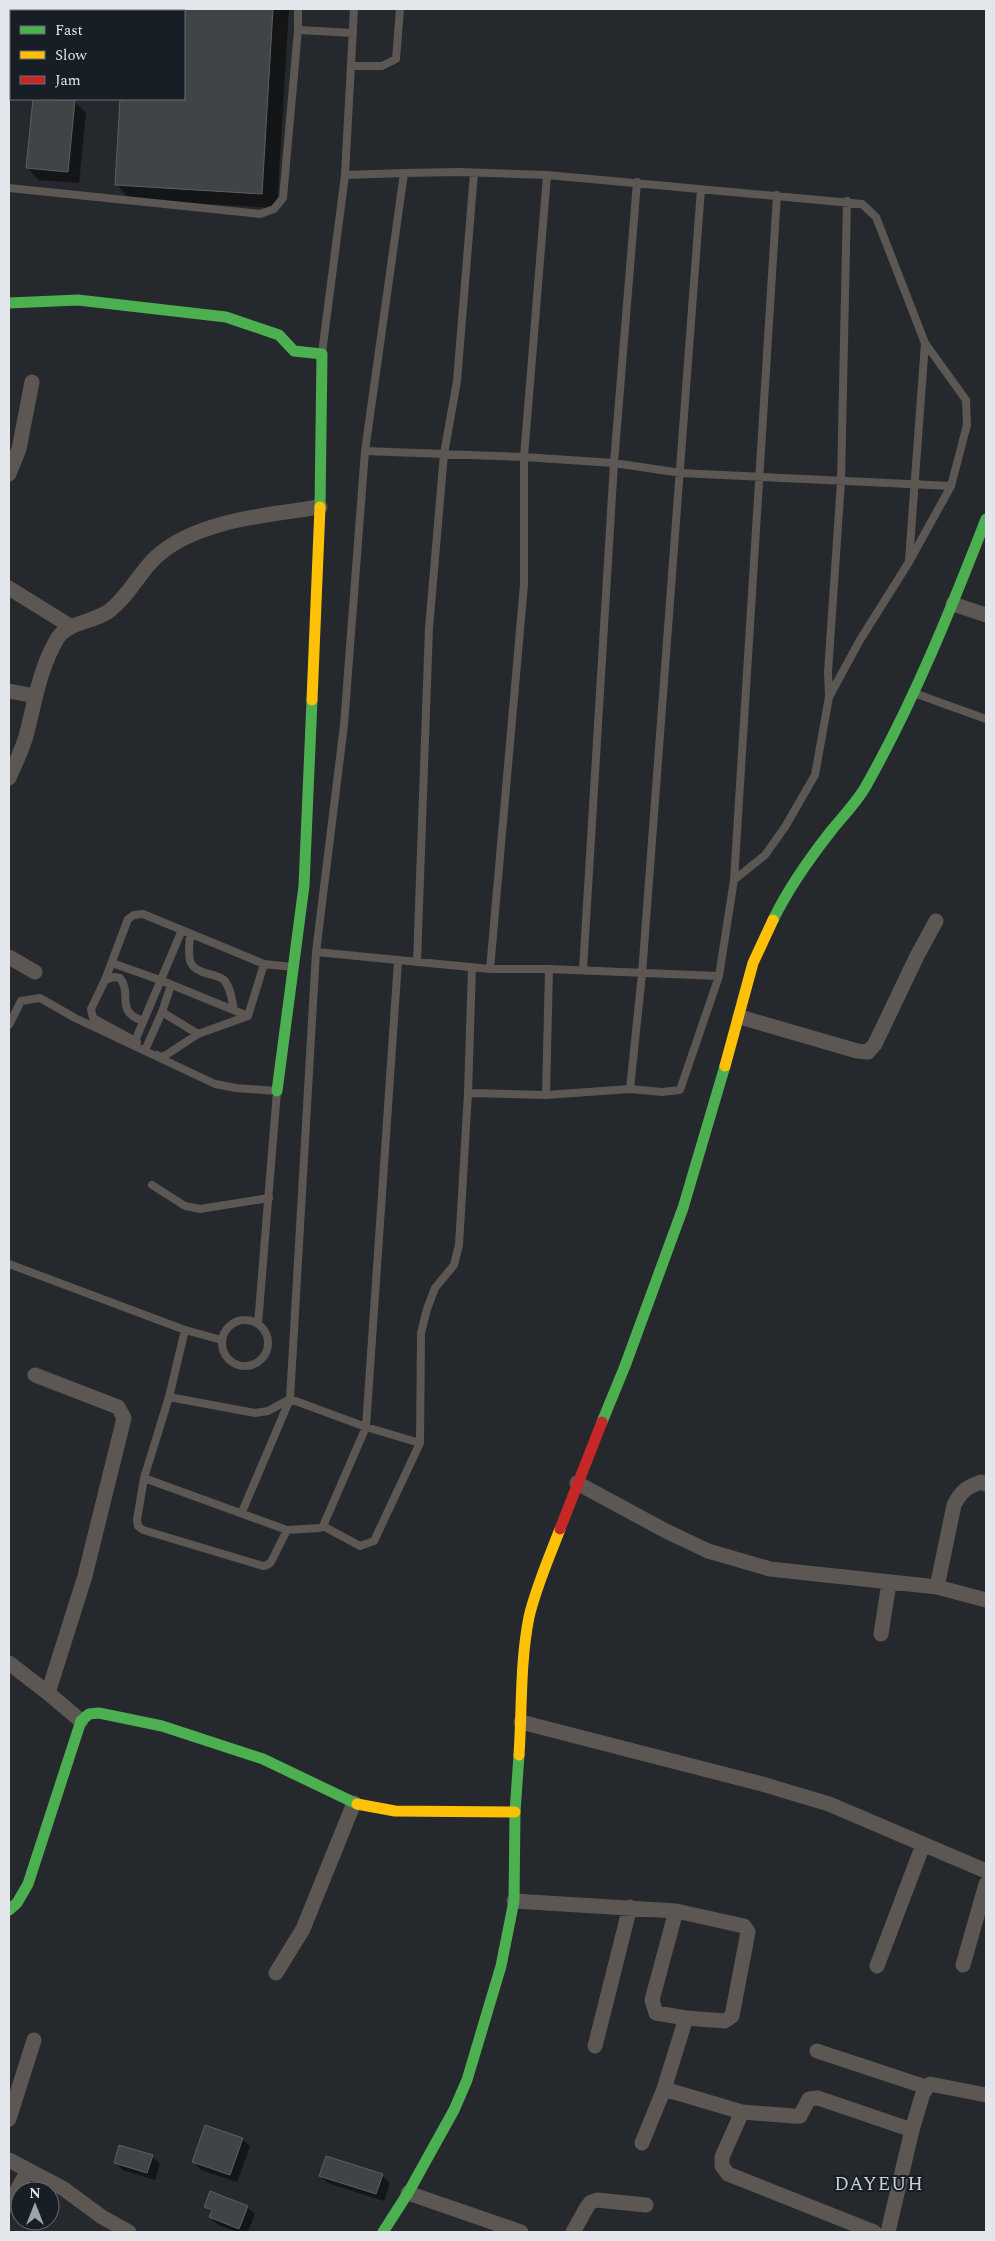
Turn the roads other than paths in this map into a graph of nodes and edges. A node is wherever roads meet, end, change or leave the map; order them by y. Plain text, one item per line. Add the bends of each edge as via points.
1 (298, 9) edge
2 (354, 9) edge
3 (400, 9) edge
4 (298, 30) junction
5 (353, 33) junction
6 (351, 66) junction
7 (404, 173) junction
8 (474, 173) junction
9 (344, 174) junction
10 (547, 175) junction
11 (637, 182) junction
12 (9, 188) edge
13 (701, 189) junction
14 (777, 195) junction
15 (847, 201) junction
16 (9, 303) edge
17 (925, 343) junction
18 (322, 354) junction
19 (32, 382) dead end
20 (365, 451) junction
21 (444, 454) junction
22 (524, 457) junction
23 (614, 463) junction
24 (681, 473) junction
25 (9, 474) edge
26 (760, 476) junction
27 (842, 482) junction
28 (914, 485) junction
29 (951, 486) junction
30 (320, 507) junction
31 (986, 519) edge
32 (909, 562) junction
33 (9, 588) edge
34 (953, 604) junction
35 (986, 615) edge
36 (70, 626) junction
37 (9, 691) edge
38 (912, 693) junction
39 (35, 696) junction
40 (829, 698) junction
41 (986, 720) edge
42 (9, 778) edge
43 (734, 880) junction
44 (936, 921) dead end
45 (182, 930) junction
46 (190, 934) junction
47 (316, 952) junction
48 (9, 957) edge
49 (398, 961) junction
50 (416, 962) junction
51 (112, 963) junction
52 (264, 964) junction
53 (294, 967) junction
54 (472, 967) junction
55 (490, 969) junction
56 (549, 969) junction
57 (583, 970) junction
58 (35, 972) dead end
59 (642, 974) junction
60 (719, 976) junction
61 (105, 980) junction
62 (160, 980) junction
63 (170, 985) junction
64 (234, 1010) junction
65 (162, 1012) junction
66 (248, 1016) junction
67 (740, 1017) junction
68 (143, 1021) junction
69 (9, 1025) edge
70 (198, 1034) junction
71 (135, 1041) junction
72 (146, 1048) junction
73 (630, 1089) junction
74 (277, 1091) junction
75 (468, 1093) junction
76 (546, 1095) junction
77 (152, 1185) dead end
78 (269, 1198) junction
79 (9, 1264) edge
80 (258, 1324) junction
81 (185, 1330) junction
82 (222, 1340) junction
83 (35, 1375) dead end
84 (169, 1397) junction
85 (290, 1399) junction
86 (366, 1427) junction
87 (420, 1443) junction
88 (144, 1478) junction
89 (577, 1484) junction
90 (986, 1484) edge
91 (242, 1512) junction
92 (323, 1526) junction
93 (287, 1530) junction
94 (889, 1583) junction
95 (937, 1587) junction
96 (986, 1600) edge
97 (881, 1634) dead end
98 (9, 1663) edge
99 (48, 1693) junction
100 (81, 1721) junction
101 (521, 1722) junction
102 (354, 1803) junction
103 (515, 1812) junction
104 (922, 1845) junction
105 (986, 1871) edge
106 (986, 1884) edge
107 (514, 1900) junction
108 (630, 1907) junction
109 (9, 1910) edge
110 (676, 1911) junction
111 (963, 1965) dead end
112 (877, 1966) dead end
113 (276, 1974) dead end
114 (686, 2018) junction
115 (34, 2040) dead end
116 (596, 2046) dead end
117 (817, 2051) dead end
118 (926, 2087) junction
119 (664, 2089) junction
120 (986, 2094) edge
121 (742, 2112) junction
122 (9, 2119) edge
123 (912, 2130) junction
124 (642, 2143) dead end
125 (9, 2160) edge
126 (28, 2170) junction
127 (408, 2193) junction
128 (9, 2205) edge
129 (646, 2205) dead end
130 (128, 2232) edge
131 (383, 2232) edge
132 (521, 2232) edge
133 (573, 2232) edge
134 (874, 2232) edge
135 (888, 2232) edge

1 - 4 lane
2 - 5 lane
3 - 6 lane via 396,59 382,66
4 - 5 lane
4 - 12 lane via 283,198 274,209 260,214
5 - 6 lane
6 - 9 lane
7 - 8 lane
7 - 9 lane
7 - 20 lane
8 - 10 lane
8 - 21 lane via 457,382
9 - 18 lane
10 - 11 lane
10 - 22 lane
11 - 13 lane
11 - 23 lane
13 - 14 lane
13 - 24 lane
14 - 15 lane
14 - 26 lane
15 - 17 lane via 862,204 876,218
15 - 27 lane
16 - 18 street via 78,300 226,316 279,335 294,351
17 - 28 lane
17 - 29 lane via 966,400 967,425
18 - 30 street
19 - 25 street via 19,449
20 - 21 lane
20 - 47 lane via 344,725
21 - 22 lane
21 - 50 lane via 429,628
22 - 23 lane
22 - 55 lane via 524,585
23 - 24 lane
23 - 57 lane
24 - 26 lane
24 - 59 lane
26 - 27 lane
26 - 43 lane
27 - 28 lane
27 - 40 lane via 828,672
28 - 29 lane
28 - 32 lane
29 - 32 lane
30 - 36 street via 255,517 207,529 173,542 110,610 90,621
30 - 53 street via 304,886
31 - 34 street
32 - 40 lane via 860,640
33 - 36 street
34 - 35 street
34 - 38 street
36 - 39 street via 58,636 49,653
37 - 39 street
38 - 41 lane
38 - 67 street via 865,788 786,893 753,963
39 - 42 street via 26,737
40 - 43 lane via 815,775 765,855
43 - 60 lane
44 - 67 street via 875,1044 868,1052
45 - 46 lane
45 - 51 lane via 143,914 134,915 128,919
45 - 62 lane
46 - 52 lane
46 - 64 lane via 191,965 198,972 224,980
47 - 49 lane
47 - 85 lane
48 - 58 street
49 - 50 lane
49 - 86 lane
50 - 54 lane
51 - 61 lane
51 - 62 lane
52 - 53 lane
52 - 66 lane
53 - 74 street
54 - 55 lane
54 - 75 lane
55 - 56 lane
56 - 57 lane
56 - 76 lane
57 - 59 lane
59 - 60 lane
59 - 73 lane
60 - 73 lane via 680,1090
61 - 68 lane via 120,978 129,1014
61 - 71 lane via 91,1014
62 - 63 lane
62 - 68 lane
63 - 64 lane
63 - 65 lane
64 - 66 lane
65 - 70 lane
65 - 72 lane
66 - 70 lane
67 - 89 street via 683,1208 625,1366
68 - 71 lane
69 - 74 lane via 21,1001 40,998 205,1080 236,1088
70 - 72 lane via 161,1057
71 - 72 lane
73 - 76 lane
74 - 78 lane
75 - 76 lane
75 - 87 lane via 459,1245 454,1265 435,1288 421,1333
77 - 78 lane via 185,1206 200,1209
78 - 80 lane
79 - 81 lane
80 - 82 lane via 236,1323
80 - 82 lane via 268,1341 265,1355 255,1364 235,1364 225,1354
81 - 82 lane
81 - 84 lane
83 - 99 street via 118,1407 124,1418 85,1576
84 - 85 lane via 255,1413 268,1411
84 - 88 lane
85 - 86 lane
85 - 91 lane
86 - 87 lane
86 - 92 lane
87 - 92 lane via 374,1541 360,1546
88 - 91 lane
88 - 93 lane via 137,1520 143,1530 262,1566 271,1562
89 - 94 street via 708,1551 770,1569
89 - 101 street via 536,1591 529,1618
90 - 95 street via 981,1482 966,1488 954,1505
91 - 93 lane
92 - 93 lane
94 - 95 street
94 - 97 street
95 - 96 street
98 - 99 street
99 - 100 street
100 - 102 street via 90,1714 98,1713 162,1726 263,1759
100 - 109 street via 28,1884
101 - 103 street
101 - 104 street via 829,1804
102 - 103 street via 407,1812
102 - 113 street via 303,1929
103 - 107 street
104 - 105 street
104 - 112 street
106 - 111 street
107 - 108 street
107 - 127 street via 501,1966 467,2080
108 - 110 street
108 - 116 street
110 - 114 street via 652,2006 656,2012
110 - 114 street via 744,1926 748,1932 732,2016 725,2021
114 - 119 street
115 - 122 street
117 - 118 street
118 - 120 street via 937,2084
118 - 123 street
119 - 121 street
119 - 124 street
121 - 123 street via 800,2116 813,2097
121 - 134 street via 722,2157 722,2166 728,2174
123 - 135 street
125 - 126 street
126 - 128 street
126 - 130 street via 64,2189
127 - 131 street
127 - 132 street
129 - 133 street via 591,2202

